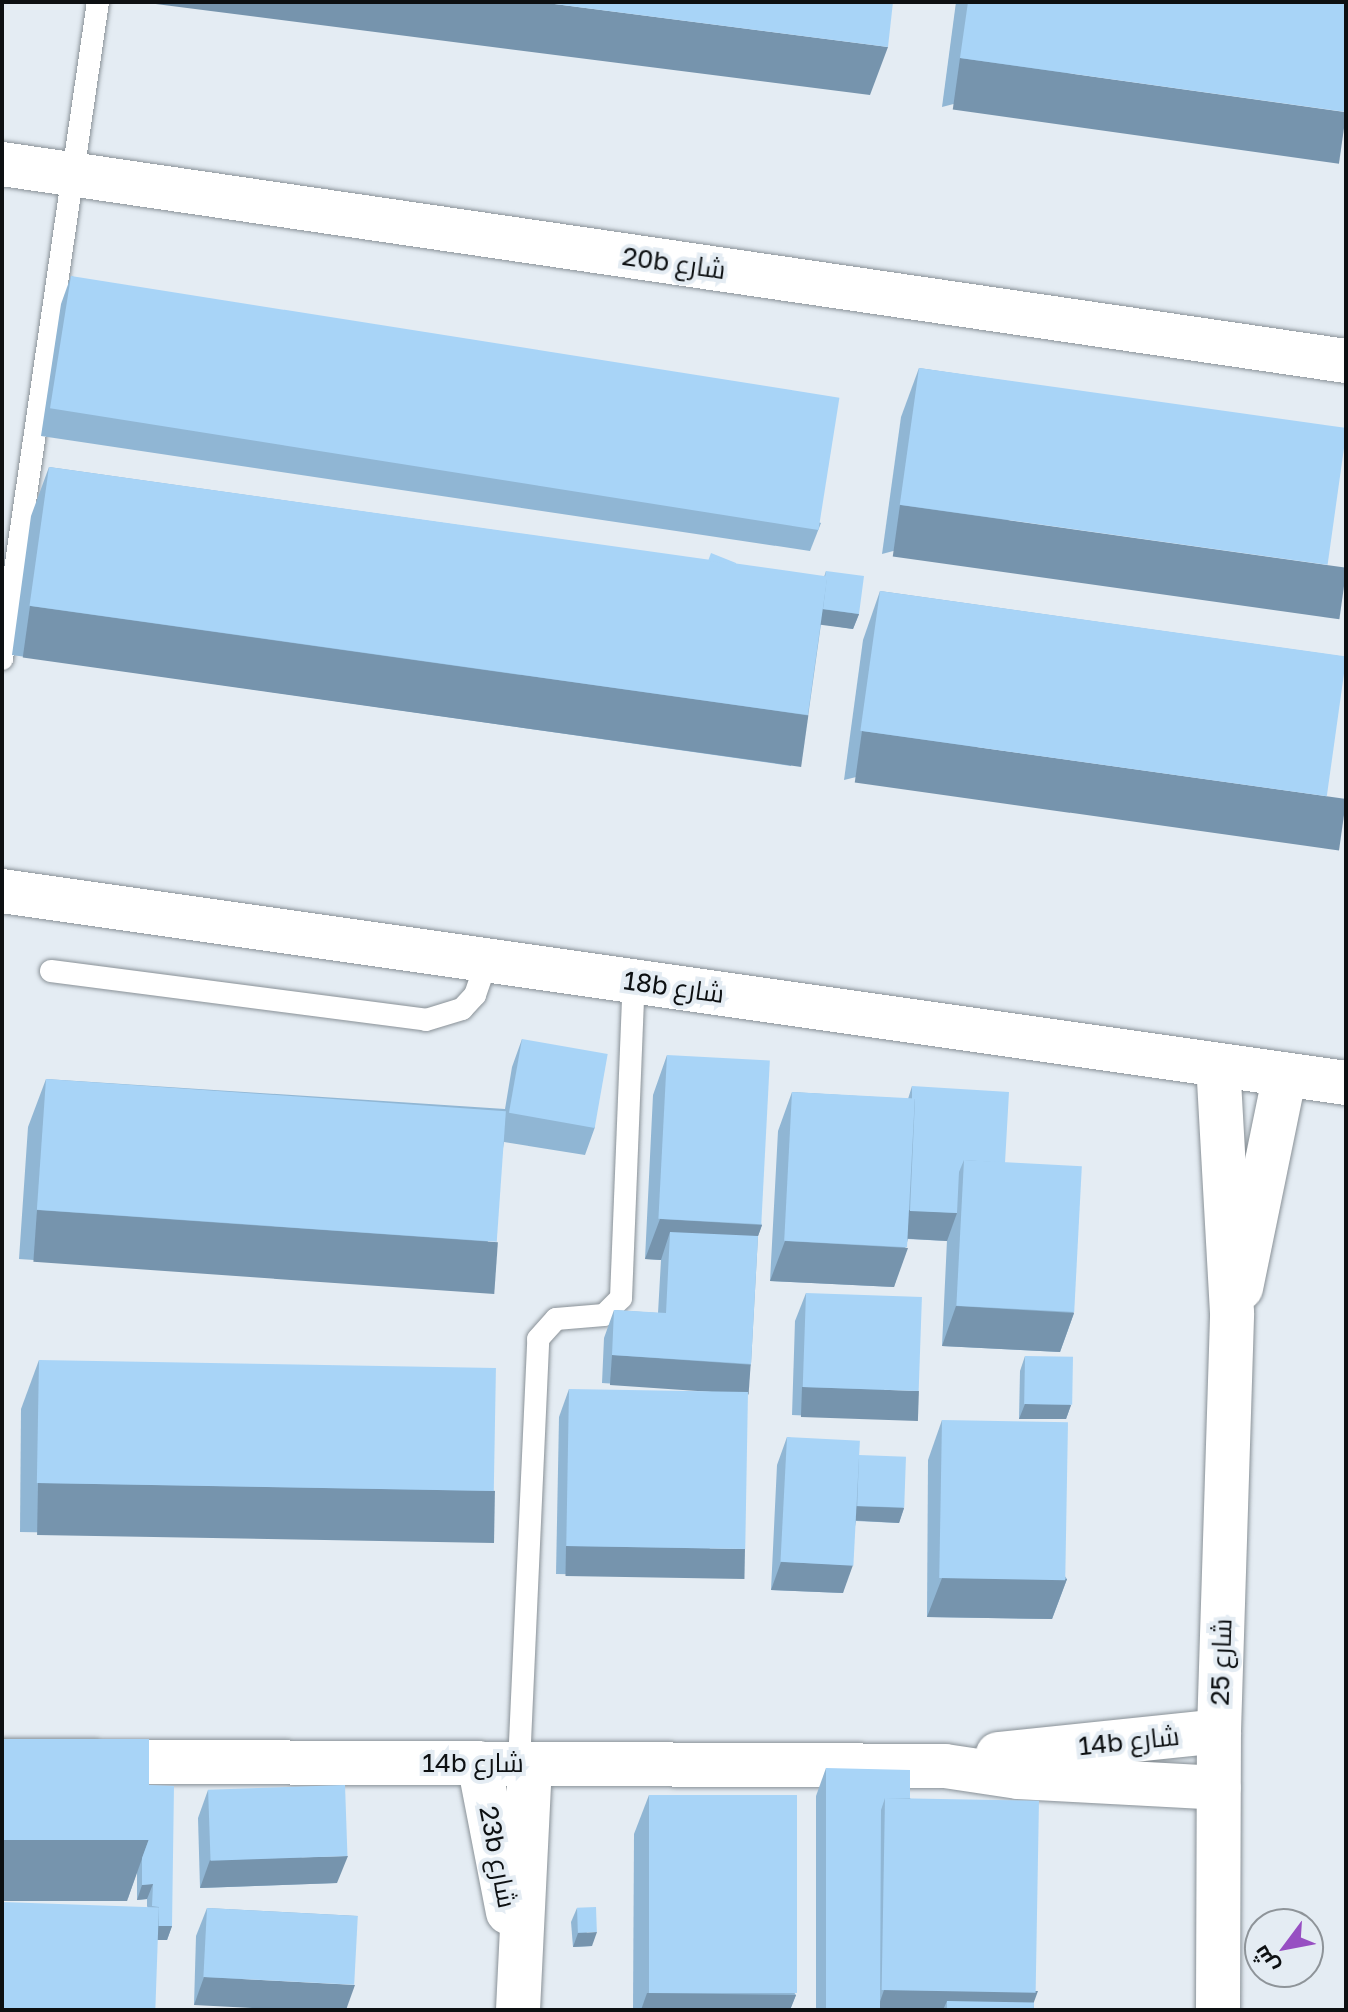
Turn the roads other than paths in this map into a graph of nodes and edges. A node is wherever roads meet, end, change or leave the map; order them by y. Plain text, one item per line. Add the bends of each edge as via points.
1 (98, 2) edge
2 (2, 164) edge
3 (73, 175) junction
4 (1346, 361) edge
5 (2, 659) edge
6 (2, 891) edge
7 (487, 960) junction
8 (51, 971) dead end
9 (634, 981) junction
10 (1218, 1065) junction
11 (1285, 1074) junction
12 (1346, 1083) edge
13 (1232, 1313) junction
14 (1219, 1731) junction
15 (2, 1761) edge
16 (510, 1764) junction
17 (945, 1766) junction
18 (1219, 1788) junction
19 (518, 2010) edge
20 (1218, 2010) edge

1 - 3 lane
2 - 3 street, 20b شارع
3 - 4 street, 20b شارع
3 - 5 lane
6 - 7 street, 18b شارع
7 - 8 lane via 475,995 462,1009 426,1020
7 - 9 street, 18b شارع
9 - 10 street, 18b شارع
9 - 16 lane via 621,1298 604,1315 556,1319 538,1339
10 - 11 street, 18b شارع
10 - 13 street, شارع 25
11 - 12 street, 18b شارع
11 - 13 street, شارع 25 via 1254,1242
13 - 14 street, شارع 25
14 - 17 street, 14b شارع via 1020,1751
14 - 18 street, شارع 25
15 - 16 street, 14b شارع
16 - 17 street, 14b شارع
16 - 19 street, 23b شارع
17 - 18 street, 14b شارع via 1018,1777
18 - 20 street, شارع 25

